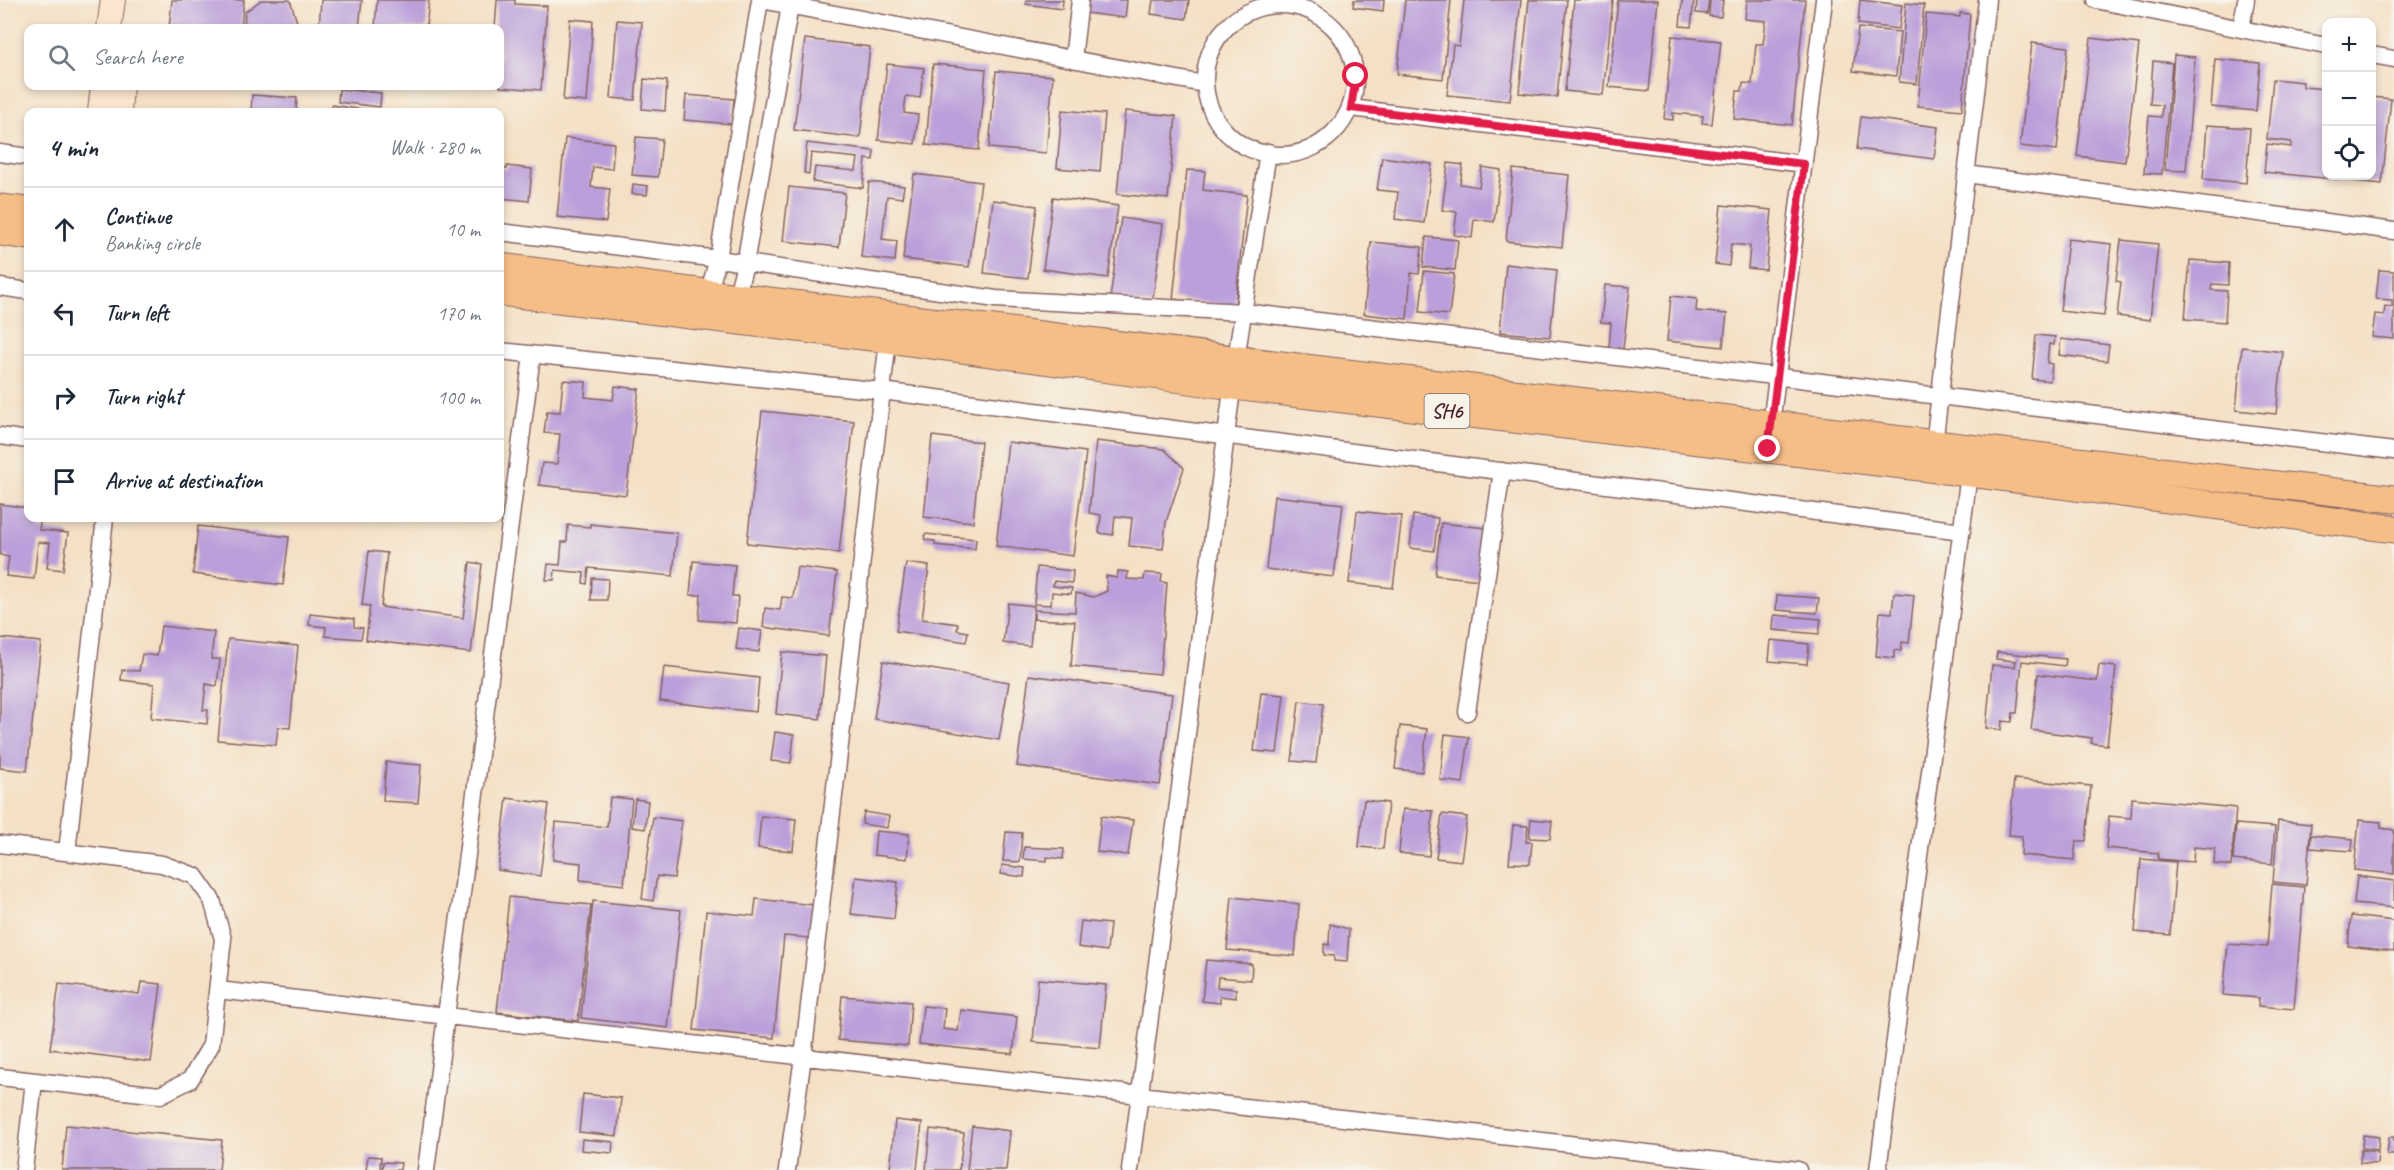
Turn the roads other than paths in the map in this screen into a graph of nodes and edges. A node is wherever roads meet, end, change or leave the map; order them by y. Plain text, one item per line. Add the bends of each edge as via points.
1 (113, 0) edge
2 (129, 0) edge
3 (761, 0) edge
4 (1080, 0) edge
5 (1824, 0) edge
6 (1987, 0) edge
7 (2096, 0) edge
8 (2246, 0) edge
9 (790, 3) edge
10 (1291, 3) edge
11 (2169, 7) edge
12 (110, 24) edge
13 (126, 24) edge
14 (2241, 29) junction
15 (2322, 45) edge
16 (2376, 56) edge
17 (1073, 59) junction
18 (2394, 59) edge
19 (1204, 84) junction
20 (102, 90) edge
21 (121, 90) edge
22 (100, 108) edge
23 (119, 108) edge
24 (1351, 108) junction
25 (1268, 152) junction
26 (0, 153) edge
27 (24, 156) edge
28 (1804, 164) junction
29 (1966, 174) junction
30 (0, 208) edge
31 (24, 211) edge
32 (2394, 231) edge
33 (0, 232) edge
34 (504, 232) edge
35 (24, 235) edge
36 (718, 259) junction
37 (745, 264) junction
38 (504, 268) edge
39 (0, 287) edge
40 (24, 290) edge
41 (504, 292) edge
42 (706, 305) junction
43 (733, 308) junction
44 (1244, 312) junction
45 (890, 328) junction
46 (504, 352) edge
47 (532, 355) junction
48 (1236, 359) junction
49 (1777, 376) junction
50 (1233, 386) junction
51 (882, 391) junction
52 (1940, 396) junction
53 (1226, 435) junction
54 (0, 436) edge
55 (1769, 436) junction
56 (24, 439) edge
57 (2394, 451) edge
58 (1933, 456) junction
59 (1971, 460) junction
60 (1502, 471) junction
61 (2394, 499) edge
62 (105, 522) edge
63 (2394, 528) edge
64 (1962, 531) junction
65 (1467, 712) dead end
66 (0, 844) edge
67 (67, 852) junction
68 (218, 990) junction
69 (446, 1016) junction
70 (803, 1056) junction
71 (0, 1077) edge
72 (34, 1081) junction
73 (1138, 1095) junction
74 (24, 1170) edge
75 (426, 1170) edge
76 (787, 1170) edge
77 (1130, 1170) edge
78 (1798, 1170) edge
79 (1878, 1170) edge

1 - 12 street
2 - 13 street
3 - 9 street
3 - 36 street
4 - 17 street
5 - 28 street
6 - 29 street
7 - 11 street
8 - 14 street
9 - 17 street
9 - 37 street
10 - 19 street via 1247,12 1224,29 1209,53
10 - 24 street via 1331,24 1348,47 1356,76
11 - 14 street
14 - 15 street
16 - 18 street
17 - 19 street
19 - 25 street via 1212,112 1230,136 1249,148
20 - 22 street
21 - 23 street
24 - 25 street via 1337,130 1313,147 1284,155
24 - 28 street
25 - 44 street
26 - 27 street
28 - 49 street
29 - 32 street
29 - 52 street
30 - 31 main road
33 - 35 main road
34 - 36 street
36 - 37 street
36 - 42 street
37 - 43 street
37 - 44 street via 996,299
38 - 42 main road, SH6
39 - 40 street
41 - 42 main road, SH6
42 - 43 main road, SH6
43 - 45 main road, SH6
44 - 48 street
44 - 49 street
45 - 48 main road, SH6
45 - 50 main road, SH6
45 - 51 street
46 - 47 street
47 - 51 street
47 - 69 street
48 - 50 street
48 - 55 main road, SH6
49 - 52 street
49 - 55 street
50 - 53 street
50 - 55 main road, SH6
51 - 53 street
51 - 70 street
52 - 57 street
52 - 58 street
53 - 60 street
53 - 73 street
54 - 56 street
55 - 58 main road, SH6
58 - 59 main road, SH6
59 - 61 main road, SH6
59 - 63 main road, SH6
59 - 64 street
60 - 64 street
60 - 65 street
62 - 67 street
64 - 79 street
66 - 67 street
67 - 68 street via 162,864 195,876 212,900 223,939
68 - 69 street
68 - 72 street via 211,1045 190,1080 160,1095
69 - 70 street
69 - 75 street
70 - 73 street
70 - 76 street
71 - 72 street
72 - 74 street
73 - 77 street
73 - 78 street

